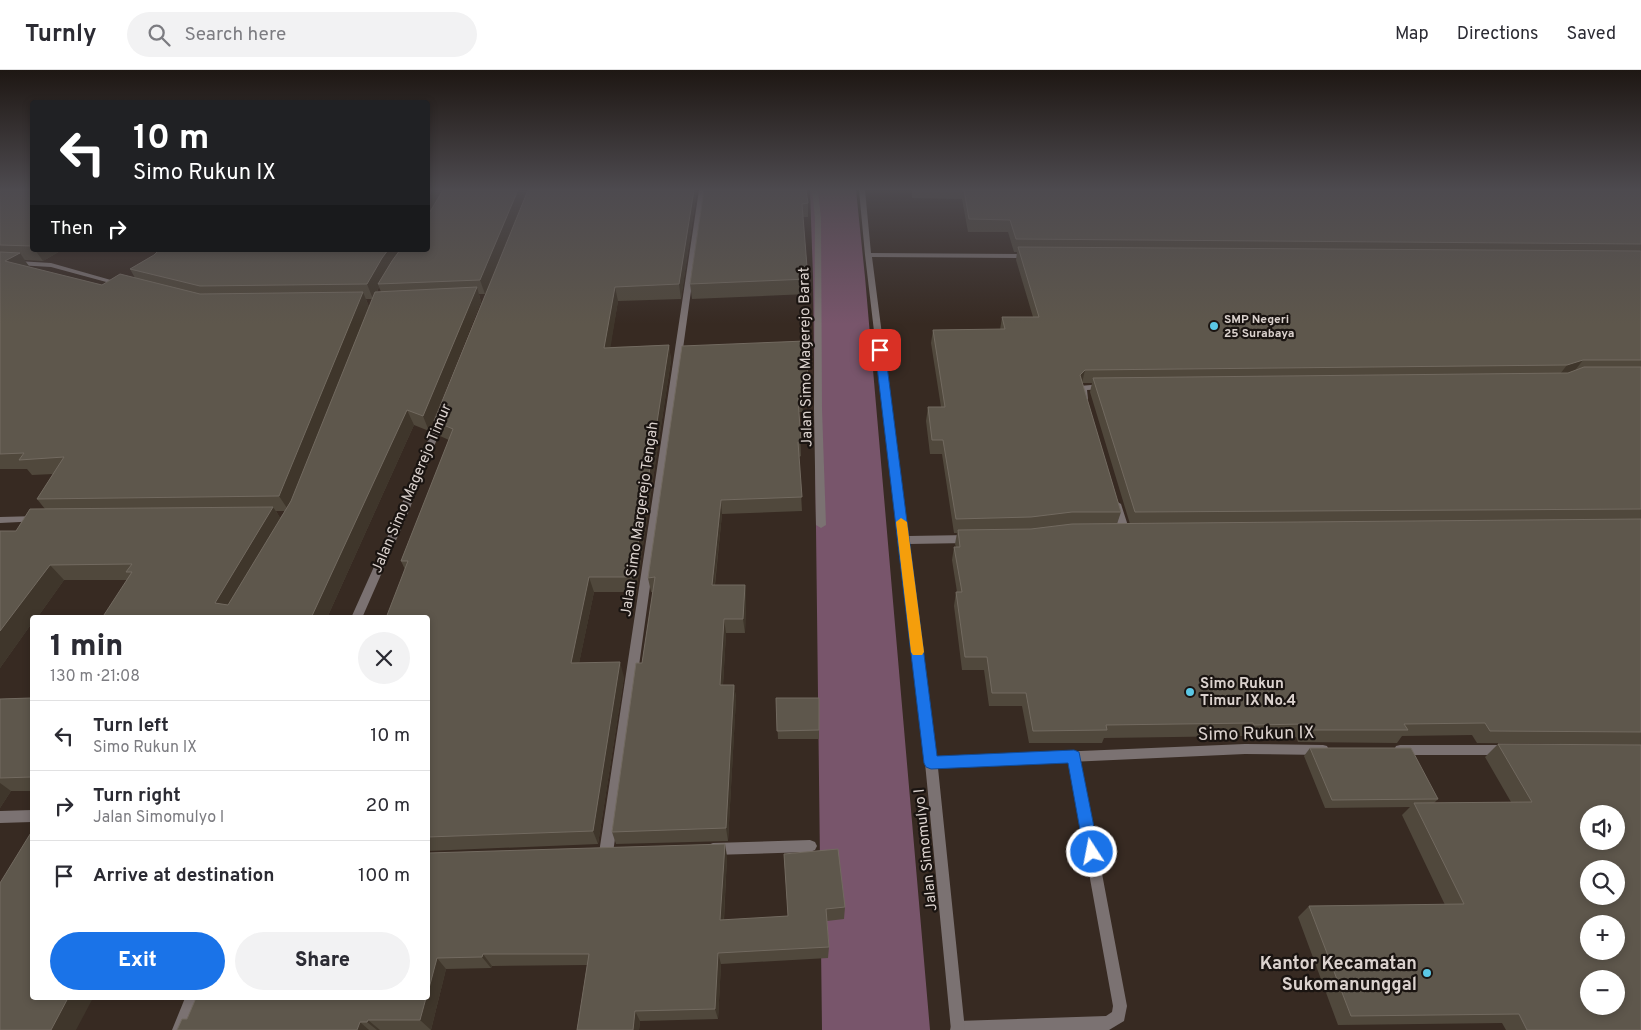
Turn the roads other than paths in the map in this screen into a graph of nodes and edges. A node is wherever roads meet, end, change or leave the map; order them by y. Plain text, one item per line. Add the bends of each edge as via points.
1 (696, 235) edge
2 (818, 235) edge
3 (866, 235) edge
4 (868, 255) junction
5 (1041, 256) edge
6 (0, 262) edge
7 (133, 286) edge
8 (1115, 386) edge
9 (446, 405) edge
10 (1088, 410) edge
11 (1113, 494) edge
12 (48, 519) edge
13 (0, 520) edge
14 (821, 525) dead end
15 (1125, 532) edge
16 (981, 539) edge
17 (904, 540) junction
18 (357, 615) edge
19 (1334, 750) edge
20 (1384, 750) edge
21 (1522, 750) edge
22 (1074, 756) junction
23 (931, 763) junction
24 (30, 816) edge
25 (0, 817) edge
26 (810, 846) dead end
27 (703, 850) edge
28 (606, 853) edge
29 (191, 1000) edge
30 (958, 1029) edge
31 (178, 1030) edge

1 - 28 street, Jalan Simo Margerejo Tengah
2 - 14 street, Jalan Simo Magerejo Barat
3 - 4 street, Jalan Simomulyo I
4 - 5 street
4 - 17 street, Jalan Simomulyo I
6 - 7 street via 51,265
8 - 10 street via 1082,388
9 - 18 street, Jalan Simo Magerejo Timur
11 - 15 street
12 - 13 street
16 - 17 street
17 - 23 street, Jalan Simomulyo I
19 - 22 street, Simo Rukun IX via 1245,749
20 - 21 street
22 - 23 street, Simo Rukun IX
22 - 30 street via 1120,1006 1119,1016 1108,1023
23 - 30 street, Jalan Simomulyo I
24 - 25 street
26 - 27 street
29 - 31 street

